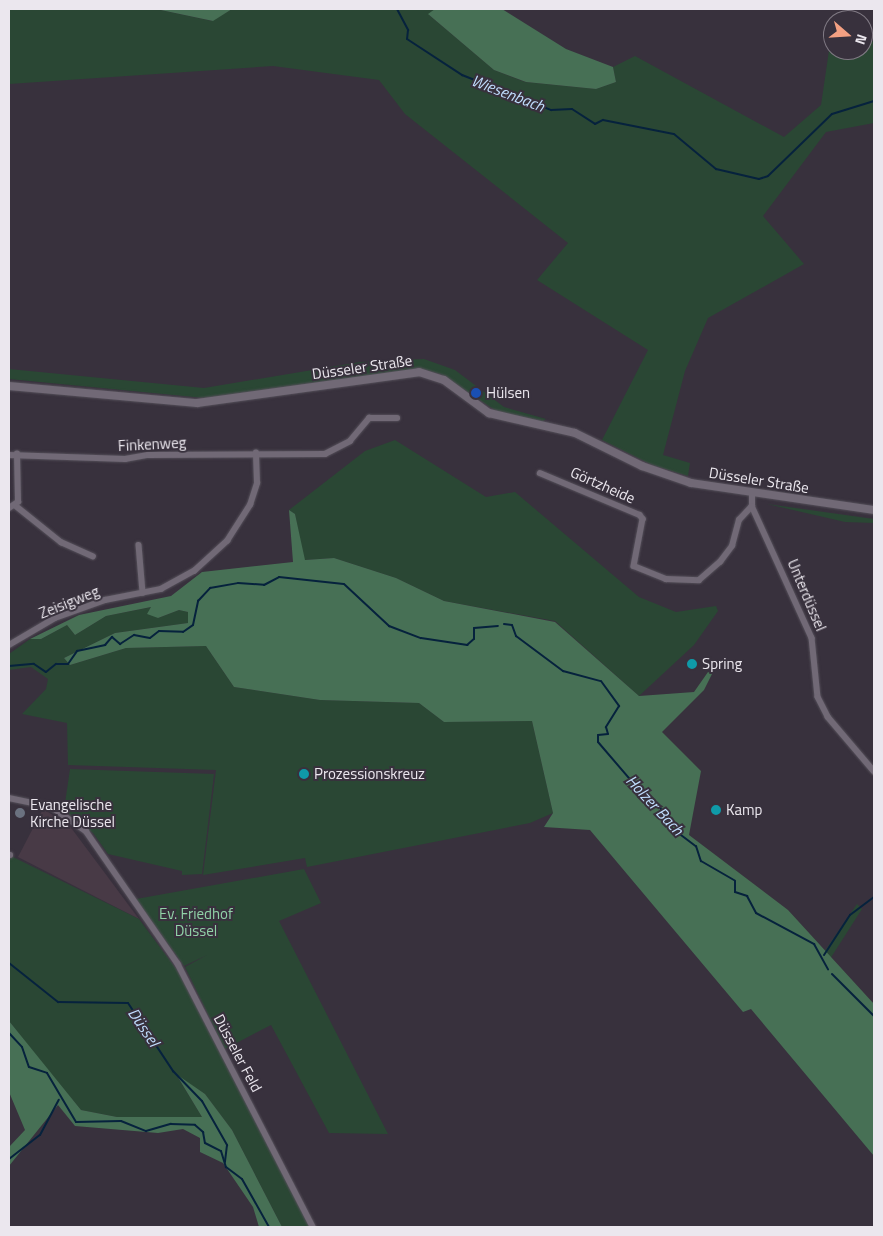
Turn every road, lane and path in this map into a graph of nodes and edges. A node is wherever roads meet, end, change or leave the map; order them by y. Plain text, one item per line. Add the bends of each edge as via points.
1 (9, 386) edge
2 (397, 418) dead end
3 (256, 453) junction
4 (17, 454) junction
5 (9, 455) edge
6 (540, 472) dead end
7 (752, 494) junction
8 (16, 506) junction
9 (752, 506) junction
10 (9, 508) edge
11 (874, 510) edge
12 (139, 545) dead end
13 (93, 556) dead end
14 (143, 593) junction
15 (9, 644) edge
16 (874, 771) edge
17 (9, 798) edge
18 (314, 1227) edge

1 - 7 main road, Düsseler Straße via 206,402 419,372 444,380 481,408 510,421 575,433 669,476
2 - 3 street, Finkenweg via 369,418 350,441 325,454
3 - 4 street, Finkenweg via 125,459
3 - 14 street, Zeisigweg via 257,483 250,505 227,541 181,580
4 - 5 street, Finkenweg
4 - 8 street
6 - 9 street, Görtzheide via 640,515 643,519 634,566 666,580 699,580 720,562 732,546 739,520
7 - 9 street
7 - 11 main road, Düsseler Straße
8 - 10 street
8 - 13 street via 61,542
9 - 16 street, Unterdüssel via 812,638 818,697 828,717
12 - 14 street
14 - 15 street, Zeisigweg via 105,600 55,618
17 - 18 street, Düsseler Feld via 52,807 79,824 178,964

